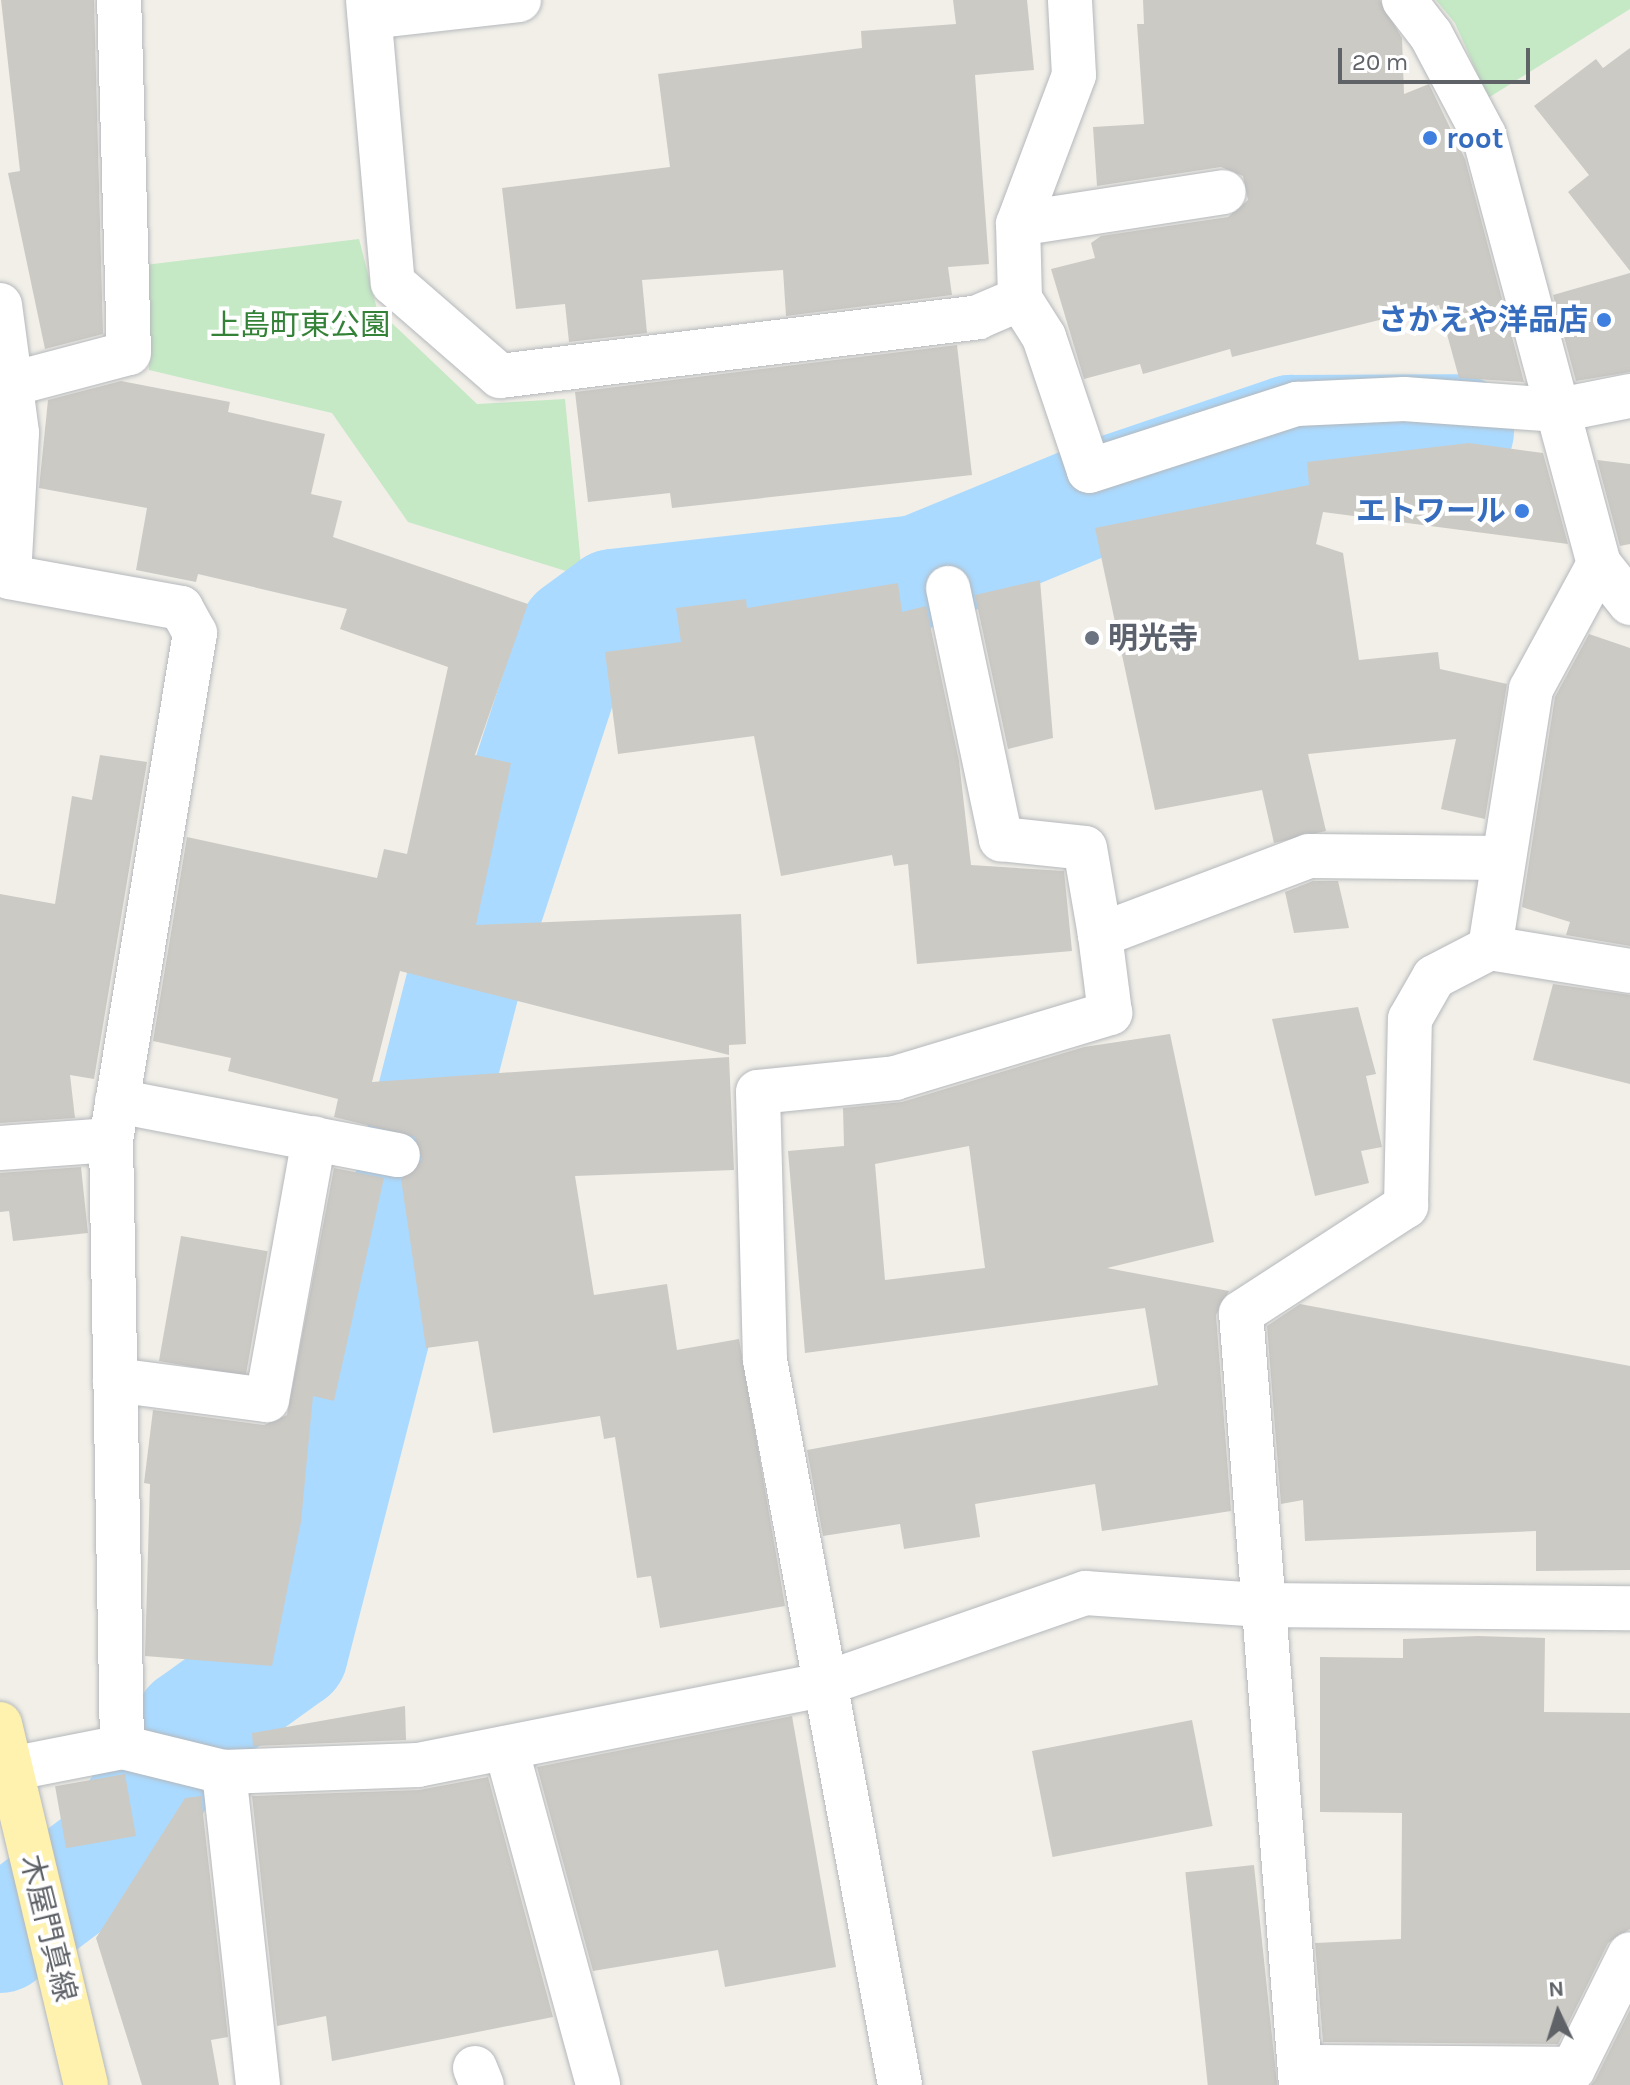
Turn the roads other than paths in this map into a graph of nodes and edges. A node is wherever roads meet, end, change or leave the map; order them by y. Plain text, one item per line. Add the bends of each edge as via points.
1 (119, 0) edge
2 (519, 0) edge
3 (1070, 0) edge
4 (1404, 0) edge
5 (369, 9) edge
6 (1224, 192) dead end
7 (1018, 224) junction
8 (1020, 299) junction
9 (0, 305) edge
10 (7, 385) edge
11 (1630, 396) edge
12 (1559, 410) junction
13 (1599, 564) junction
14 (948, 588) dead end
15 (1630, 603) edge
16 (1503, 858) junction
17 (1100, 935) junction
18 (1490, 948) junction
19 (1630, 971) edge
20 (114, 1120) junction
21 (314, 1138) junction
22 (0, 1148) edge
23 (398, 1155) dead end
24 (115, 1380) junction
25 (1259, 1605) junction
26 (1630, 1608) edge
27 (821, 1685) junction
28 (0, 1724) edge
29 (122, 1747) junction
30 (506, 1748) junction
31 (5, 1770) edge
32 (224, 1772) junction
33 (1630, 1954) edge
34 (1300, 2076) edge
35 (86, 2085) edge
36 (258, 2085) edge
37 (598, 2085) edge
38 (900, 2085) edge

1 - 10 street via 129,353
2 - 5 street
3 - 7 street via 1074,75
4 - 12 street via 1431,35 1484,135
5 - 8 street via 393,283 500,376 978,317
6 - 7 street
7 - 8 street
8 - 12 street via 1044,337 1089,471 1297,404 1404,399
9 - 10 street
10 - 20 street via 9,577 181,608 195,633
11 - 12 street
12 - 13 street
13 - 15 street
13 - 16 street via 1531,689
14 - 17 street via 1001,839 1085,848
16 - 17 street via 1309,856
16 - 18 street
17 - 27 street via 1110,1013 895,1078 758,1092 765,1360
18 - 19 street
18 - 25 street via 1434,977 1410,1019 1406,1206 1241,1313
20 - 21 street
20 - 22 street
20 - 24 street
21 - 23 street
21 - 24 street via 267,1400
24 - 29 street
25 - 26 street
25 - 27 street via 1085,1593
25 - 34 street
27 - 30 street
27 - 38 street
28 - 31 main road, 木屋門真線
29 - 31 street
29 - 32 street
30 - 32 street via 418,1765
30 - 37 street
31 - 35 main road, 木屋門真線
32 - 36 street
33 - 34 street via 1573,2069

